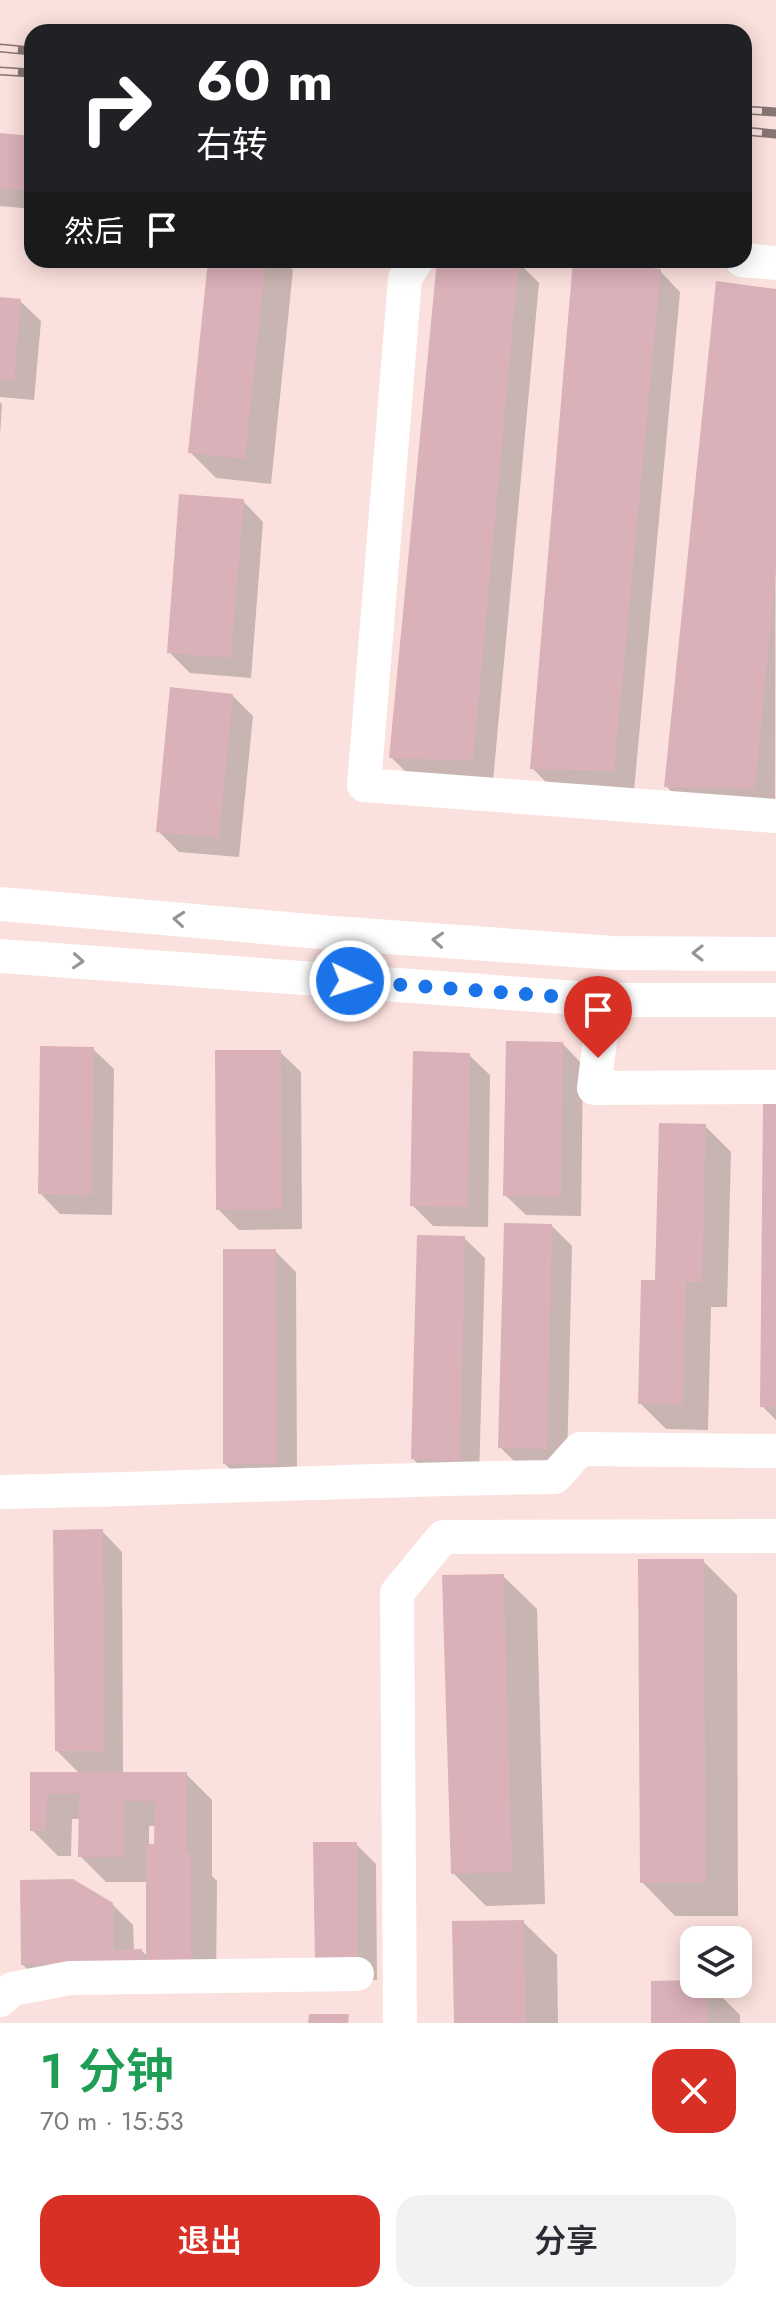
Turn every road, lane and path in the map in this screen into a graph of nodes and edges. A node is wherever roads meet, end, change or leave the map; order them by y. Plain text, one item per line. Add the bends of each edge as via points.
1 (752, 261) edge
2 (776, 263) edge
3 (411, 268) edge
4 (776, 816) edge
5 (0, 904) edge
6 (776, 954) edge
7 (0, 956) edge
8 (605, 1000) junction
9 (776, 1000) edge
10 (776, 1087) edge
11 (776, 1451) edge
12 (0, 1492) edge
13 (776, 1536) edge
14 (357, 1974) dead end
15 (0, 2000) edge
16 (400, 2023) edge

1 - 2 street
3 - 4 street via 405,279 364,785
6 -> 5 street via 613,953
7 -> 8 street
8 - 9 street
8 - 10 street via 594,1088
11 - 12 street via 580,1449 555,1477
13 - 16 street via 443,1537 397,1593
14 - 15 street via 70,1978 12,1989

